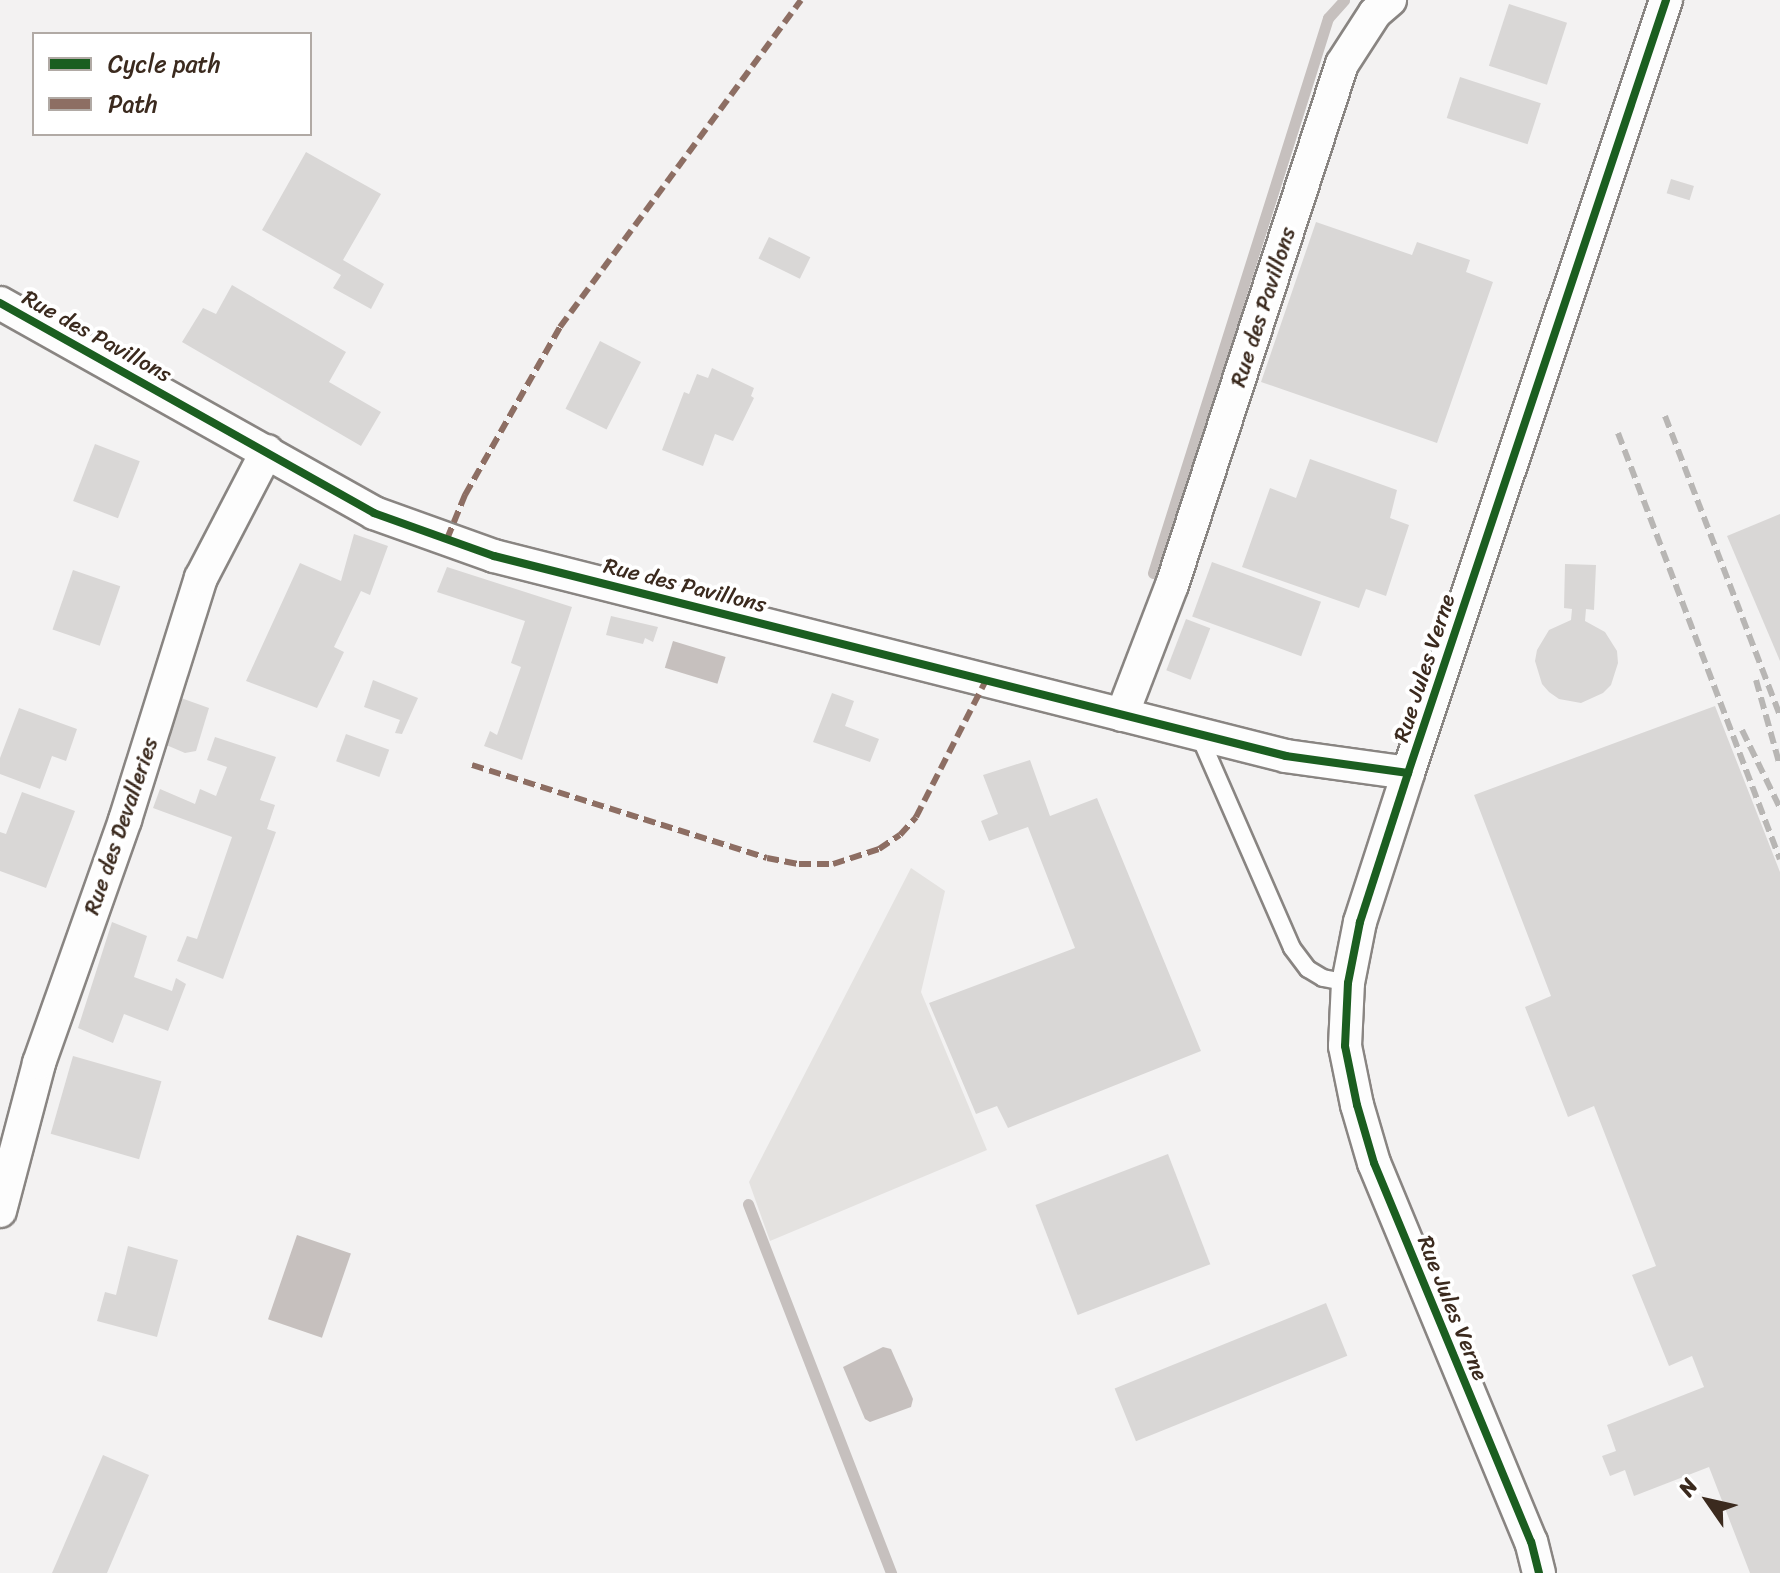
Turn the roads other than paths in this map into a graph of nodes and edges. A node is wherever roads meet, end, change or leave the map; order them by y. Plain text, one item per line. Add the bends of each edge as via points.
1 (1390, 0) edge
2 (1666, 0) edge
3 (0, 303) edge
4 (267, 451) junction
5 (1122, 715) junction
6 (1199, 735) junction
7 (1408, 773) junction
8 (1348, 983) junction
9 (0, 1211) edge
10 (1539, 1573) edge

1 - 5 street, Rue des Pavillons via 1375,13 1342,64 1172,585
2 - 7 street, Rue Jules Verne
3 - 4 street, Rue des Pavillons
4 - 5 street, Rue des Pavillons via 374,513 494,556
4 - 9 street, Rue des Devalleries via 201,578 125,820 39,1063
5 - 6 street, Rue des Pavillons
6 - 7 street, Rue des Pavillons via 1286,756
6 - 8 lane via 1292,948 1308,969
7 - 8 street, Rue Jules Verne via 1360,922
8 - 10 street, Rue Jules Verne via 1345,1046 1374,1163 1531,1542

